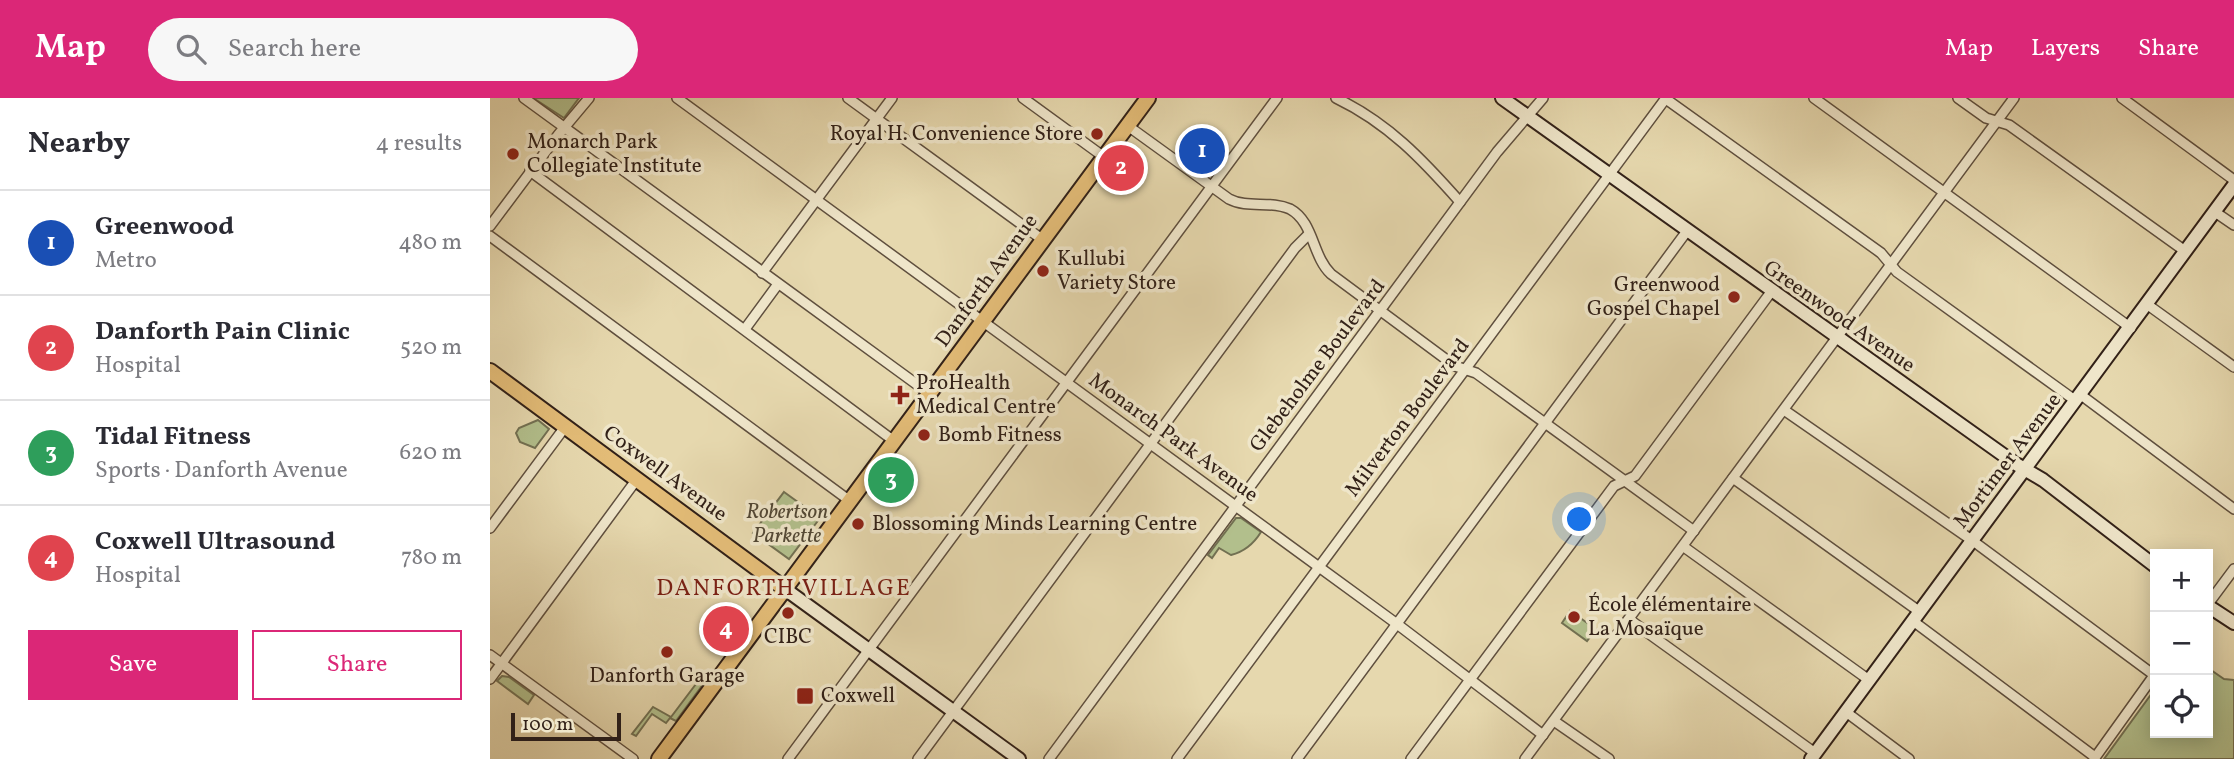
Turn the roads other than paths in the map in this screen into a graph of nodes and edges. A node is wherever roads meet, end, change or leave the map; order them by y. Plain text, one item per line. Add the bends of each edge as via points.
1 (524, 98) edge
2 (589, 98) edge
3 (677, 98) edge
4 (848, 98) edge
5 (892, 98) edge
6 (1023, 98) edge
7 (1149, 98) edge
8 (1277, 98) edge
9 (1336, 98) edge
10 (1502, 98) edge
11 (1544, 98) edge
12 (1814, 98) edge
13 (1958, 98) edge
14 (2014, 98) edge
15 (2122, 98) edge
16 (1666, 99) edge
17 (1526, 115) junction
18 (876, 118) junction
19 (1997, 121) junction
20 (1128, 126) junction
21 (565, 127) junction
22 (1104, 157) junction
23 (530, 171) junction
24 (1609, 176) junction
25 (2234, 180) edge
26 (2234, 186) edge
27 (1212, 187) junction
28 (1944, 193) junction
29 (816, 200) junction
30 (1460, 202) junction
31 (2215, 212) junction
32 (2234, 225) edge
33 (490, 226) edge
34 (1687, 231) junction
35 (1309, 234) junction
36 (490, 236) edge
37 (1043, 240) junction
38 (2185, 251) junction
39 (1891, 265) junction
40 (762, 273) junction
41 (778, 284) junction
42 (1771, 292) junction
43 (2148, 305) junction
44 (1382, 310) junction
45 (983, 321) junction
46 (2131, 328) junction
47 (745, 329) junction
48 (1836, 338) junction
49 (2234, 368) edge
50 (1466, 369) junction
51 (491, 374) edge
52 (1067, 382) junction
53 (930, 394) junction
54 (2079, 398) junction
55 (1784, 410) junction
56 (1545, 423) junction
57 (565, 427) junction
58 (894, 442) junction
59 (1152, 444) junction
60 (2026, 471) junction
61 (1733, 478) junction
62 (637, 479) junction
63 (1625, 480) junction
64 (850, 501) junction
65 (1236, 506) junction
66 (2234, 509) edge
67 (490, 528) edge
68 (1694, 531) junction
69 (1973, 541) junction
70 (1684, 547) junction
71 (2150, 561) edge
72 (1319, 567) junction
73 (2234, 569) edge
74 (785, 589) junction
75 (2213, 598) edge
76 (2213, 608) edge
77 (1916, 616) junction
78 (1629, 620) junction
79 (2234, 623) edge
80 (1397, 624) junction
81 (869, 649) junction
82 (490, 655) edge
83 (502, 664) junction
84 (2150, 671) edge
85 (490, 679) edge
86 (1470, 680) junction
87 (1870, 680) junction
88 (2150, 682) edge
89 (953, 711) junction
90 (1846, 712) junction
91 (1554, 721) junction
92 (1543, 735) junction
93 (1813, 756) edge
94 (2095, 758) edge
95 (633, 759) edge
96 (659, 759) edge
97 (788, 759) edge
98 (918, 759) edge
99 (1019, 759) edge
100 (1049, 759) edge
101 (1177, 759) edge
102 (1297, 759) edge
103 (1411, 759) edge
104 (1524, 759) edge
105 (1609, 759) edge
106 (1909, 759) edge

1 - 21 street
2 - 21 street
3 - 29 street, Monarch Park Avenue
4 - 18 street
5 - 18 street
6 - 22 street
7 - 20 main road, Danforth Avenue
8 - 27 street
9 - 30 street via 1402,139
10 - 17 street, Greenwood Avenue
11 - 17 street, Glebeholme Boulevard
12 - 28 street
13 - 19 street
14 - 19 street
15 - 25 street
16 - 24 street, Milverton Boulevard
16 - 39 street via 1881,253
17 - 24 street, Greenwood Avenue
17 - 30 street, Glebeholme Boulevard
18 - 29 street
18 - 37 street
19 - 28 street
19 - 38 street via 2009,125
20 - 22 main road, Danforth Avenue
20 - 27 street
21 - 23 street
21 - 40 street
22 - 37 main road, Danforth Avenue
23 - 33 street
23 - 47 street
24 - 34 street, Greenwood Avenue
24 - 50 street, Milverton Boulevard
26 - 31 street, Mortimer Avenue
27 - 35 street via 1235,202 1288,208
27 - 52 street
28 - 39 street
28 - 46 street
29 - 40 street
29 - 45 street, Monarch Park Avenue
30 - 44 street, Glebeholme Boulevard
31 - 32 street
31 - 38 street, Mortimer Avenue
34 - 42 street, Greenwood Avenue
34 - 56 street
35 - 44 street via 1322,265
35 - 59 street
36 - 64 street
37 - 45 main road, Danforth Avenue
38 - 43 street, Mortimer Avenue
39 - 48 street
39 - 54 street
40 - 41 street
41 - 47 street
41 - 53 street
42 - 48 street, Greenwood Avenue
42 - 63 street via 1634,476
43 - 46 street, Mortimer Avenue
43 - 49 street
44 - 50 street via 1455,366
44 - 65 street, Glebeholme Boulevard
45 - 52 street, Monarch Park Avenue
45 - 53 main road, Danforth Avenue
46 - 54 street, Mortimer Avenue
47 - 58 street
48 - 55 street
48 - 60 street, Greenwood Avenue
50 - 56 street
50 - 72 street, Milverton Boulevard
51 - 57 main road, Coxwell Avenue
52 - 59 street, Monarch Park Avenue
52 - 81 street
53 - 58 main road, Danforth Avenue
54 - 60 street, Mortimer Avenue
54 - 66 street
55 - 61 street
55 - 69 street
56 - 63 street
56 - 80 street
57 - 62 main road, Coxwell Avenue
57 - 67 street
58 - 64 main road, Danforth Avenue
59 - 65 street, Monarch Park Avenue
59 - 89 street
60 - 69 street, Mortimer Avenue
60 - 71 street, Greenwood Avenue
61 - 68 street
61 - 77 street
62 - 74 main road, Coxwell Avenue
62 - 83 street
63 - 68 street
63 - 86 street via 1614,486
64 - 74 main road, Danforth Avenue
65 - 72 street, Monarch Park Avenue
65 - 100 street, Glebeholme Boulevard
68 - 70 street
69 - 77 street, Mortimer Avenue
69 - 84 street
70 - 78 street
70 - 87 street
72 - 80 street, Monarch Park Avenue
72 - 101 street, Milverton Boulevard
73 - 75 street
74 - 81 street, Coxwell Avenue
74 - 96 main road, Danforth Avenue
76 - 79 street
77 - 87 street, Mortimer Avenue
77 - 94 street
78 - 91 street
78 - 93 street
80 - 86 street, Monarch Park Avenue
80 - 102 street
81 - 89 street, Coxwell Avenue
81 - 97 street
82 - 83 street
83 - 85 street
83 - 95 street
86 - 92 street, Monarch Park Avenue
86 - 103 street
87 - 90 street, Mortimer Avenue
88 - 94 street
89 - 98 street
89 - 99 street, Coxwell Avenue
90 - 93 street, Mortimer Avenue
90 - 106 street
91 - 92 street
91 - 105 street
92 - 104 street

